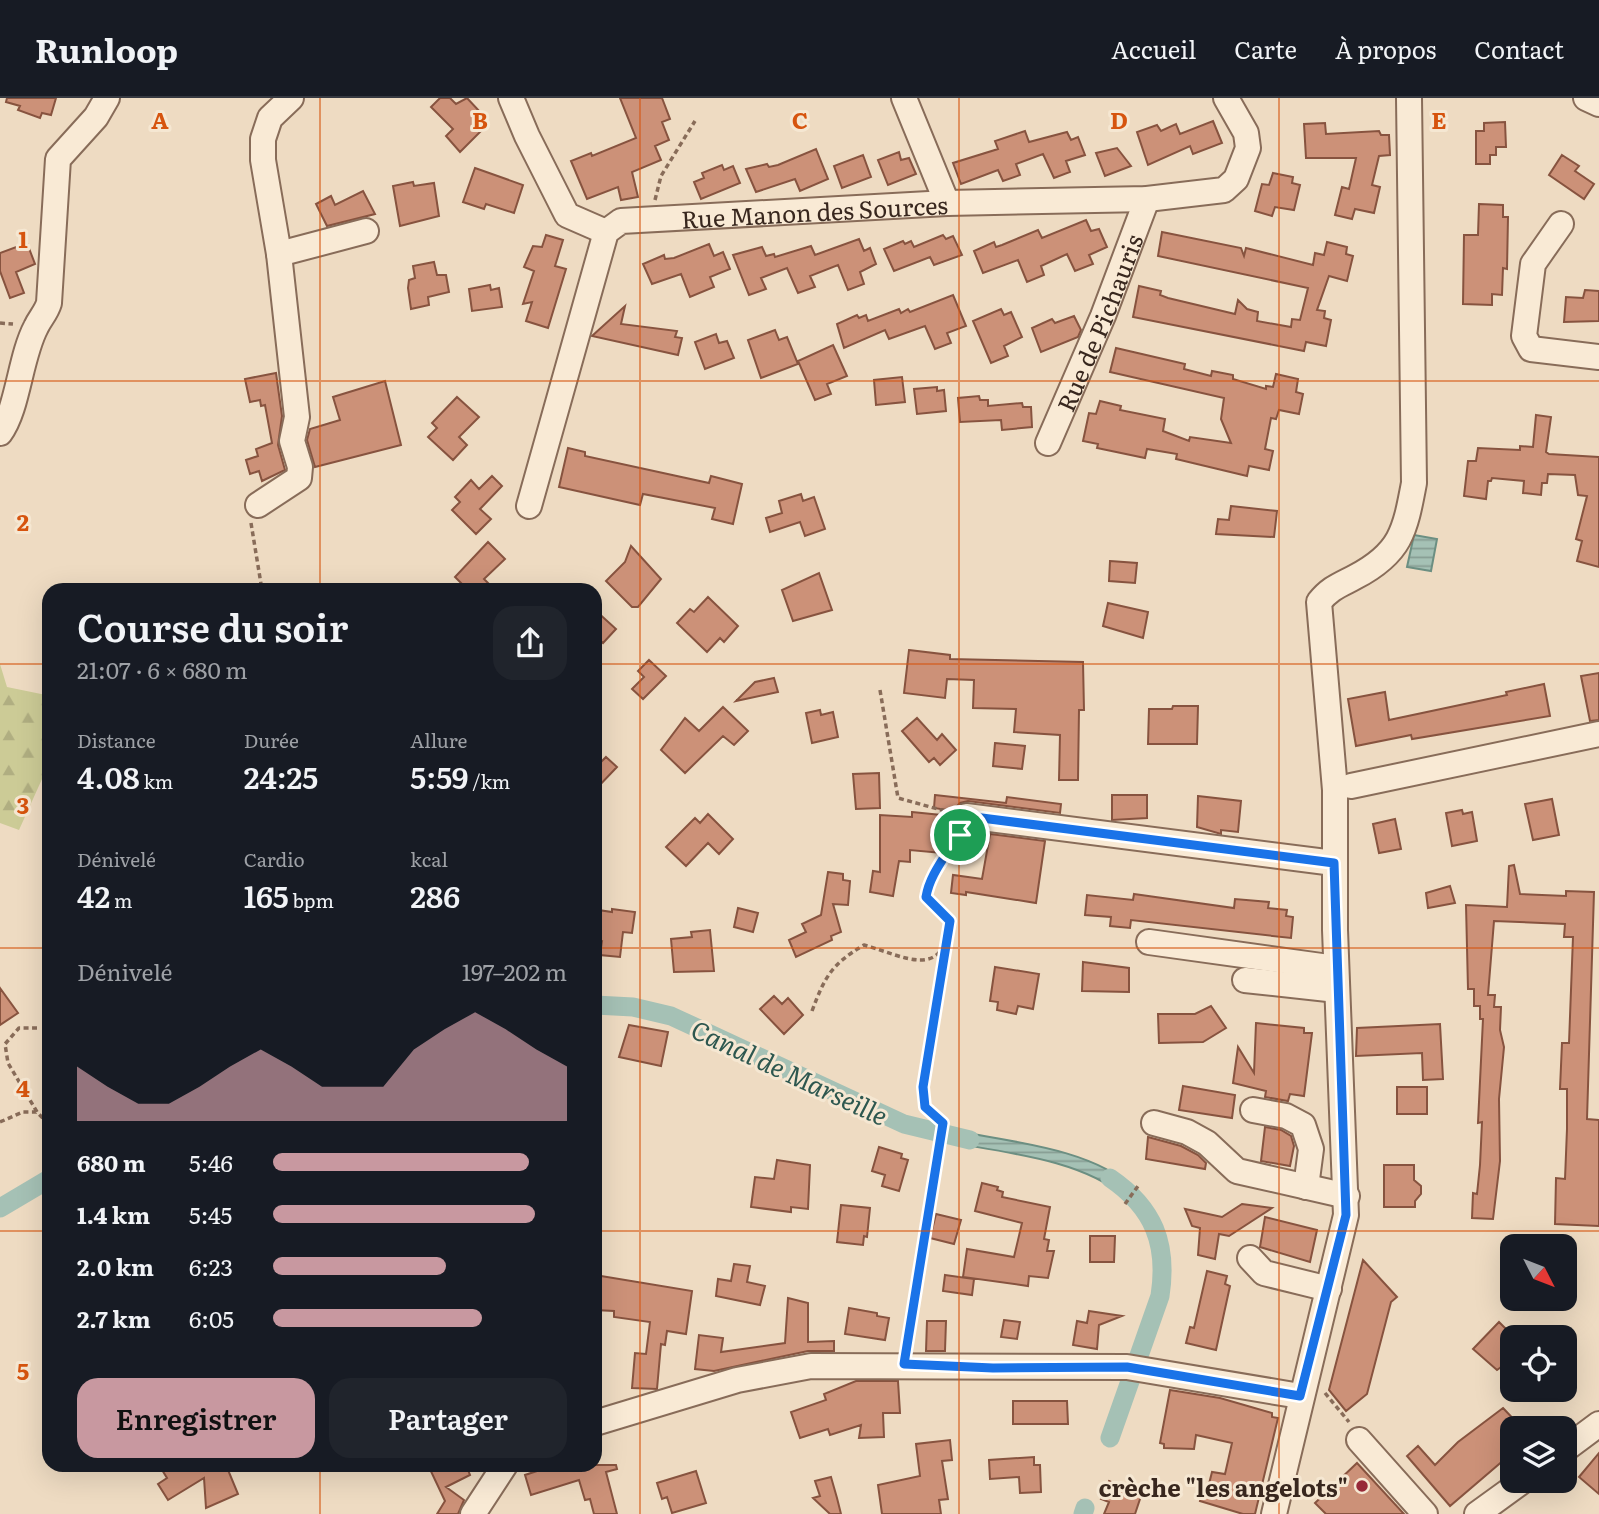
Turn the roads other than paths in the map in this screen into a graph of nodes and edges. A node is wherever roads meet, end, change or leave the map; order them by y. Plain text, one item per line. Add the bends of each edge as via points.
1 (107, 98) edge
2 (291, 98) edge
3 (511, 98) edge
4 (904, 98) edge
5 (1226, 98) edge
6 (1409, 98) edge
7 (1586, 98) edge
8 (1599, 104) edge
9 (1147, 199) junction
10 (947, 203) junction
11 (1561, 224) dead end
12 (366, 231) dead end
13 (606, 232) junction
14 (279, 254) junction
15 (1599, 357) edge
16 (0, 433) edge
17 (1048, 443) dead end
18 (258, 505) road end
19 (529, 506) dead end
20 (1599, 734) edge
21 (1351, 786) dead end
22 (966, 816) road end
23 (1334, 863) junction
24 (1149, 942) dead end
25 (1337, 979) junction
26 (1245, 980) dead end
27 (1253, 1110) dead end
28 (1154, 1123) dead end
29 (1306, 1187) junction
30 (1346, 1196) junction
31 (1250, 1258) dead end
32 (1329, 1289) junction
33 (1302, 1390) junction
34 (602, 1421) edge
35 (1599, 1424) edge
36 (1359, 1440) road end
37 (1577, 1440) edge
38 (500, 1472) edge
39 (1506, 1493) edge
40 (473, 1514) edge
41 (1274, 1514) edge
42 (1425, 1514) edge
43 (1477, 1514) edge

1 - 16 street via 58,159 49,303
2 - 14 street via 270,118 263,139
3 - 13 street via 567,215
4 - 10 street, Rue Manon des Sources
5 - 9 street via 1246,133 1248,148 1236,178 1224,190
6 - 23 street via 1416,462 1411,500 1395,546 1382,562 1330,588 1319,602 1335,790
7 - 8 street
9 - 10 street
9 - 17 street, Rue de Pichauris
10 - 13 street, Rue Manon des Sources via 621,221
11 - 15 street via 1534,264 1524,336 1531,349
12 - 14 street
13 - 19 street
14 - 18 street via 297,417 292,441 300,467 299,478
20 - 21 street
22 - 23 street
23 - 25 street
24 - 25 street
25 - 26 street
25 - 30 street
27 - 29 street via 1286,1116 1303,1125 1311,1149
28 - 29 street via 1207,1143 1237,1171
29 - 30 street
30 - 32 street via 1344,1232
31 - 32 street via 1264,1273
32 - 33 street
33 - 34 street via 1137,1370 810,1366 737,1380
33 - 41 street
35 - 37 street
36 - 42 street
38 - 40 street
39 - 43 street

